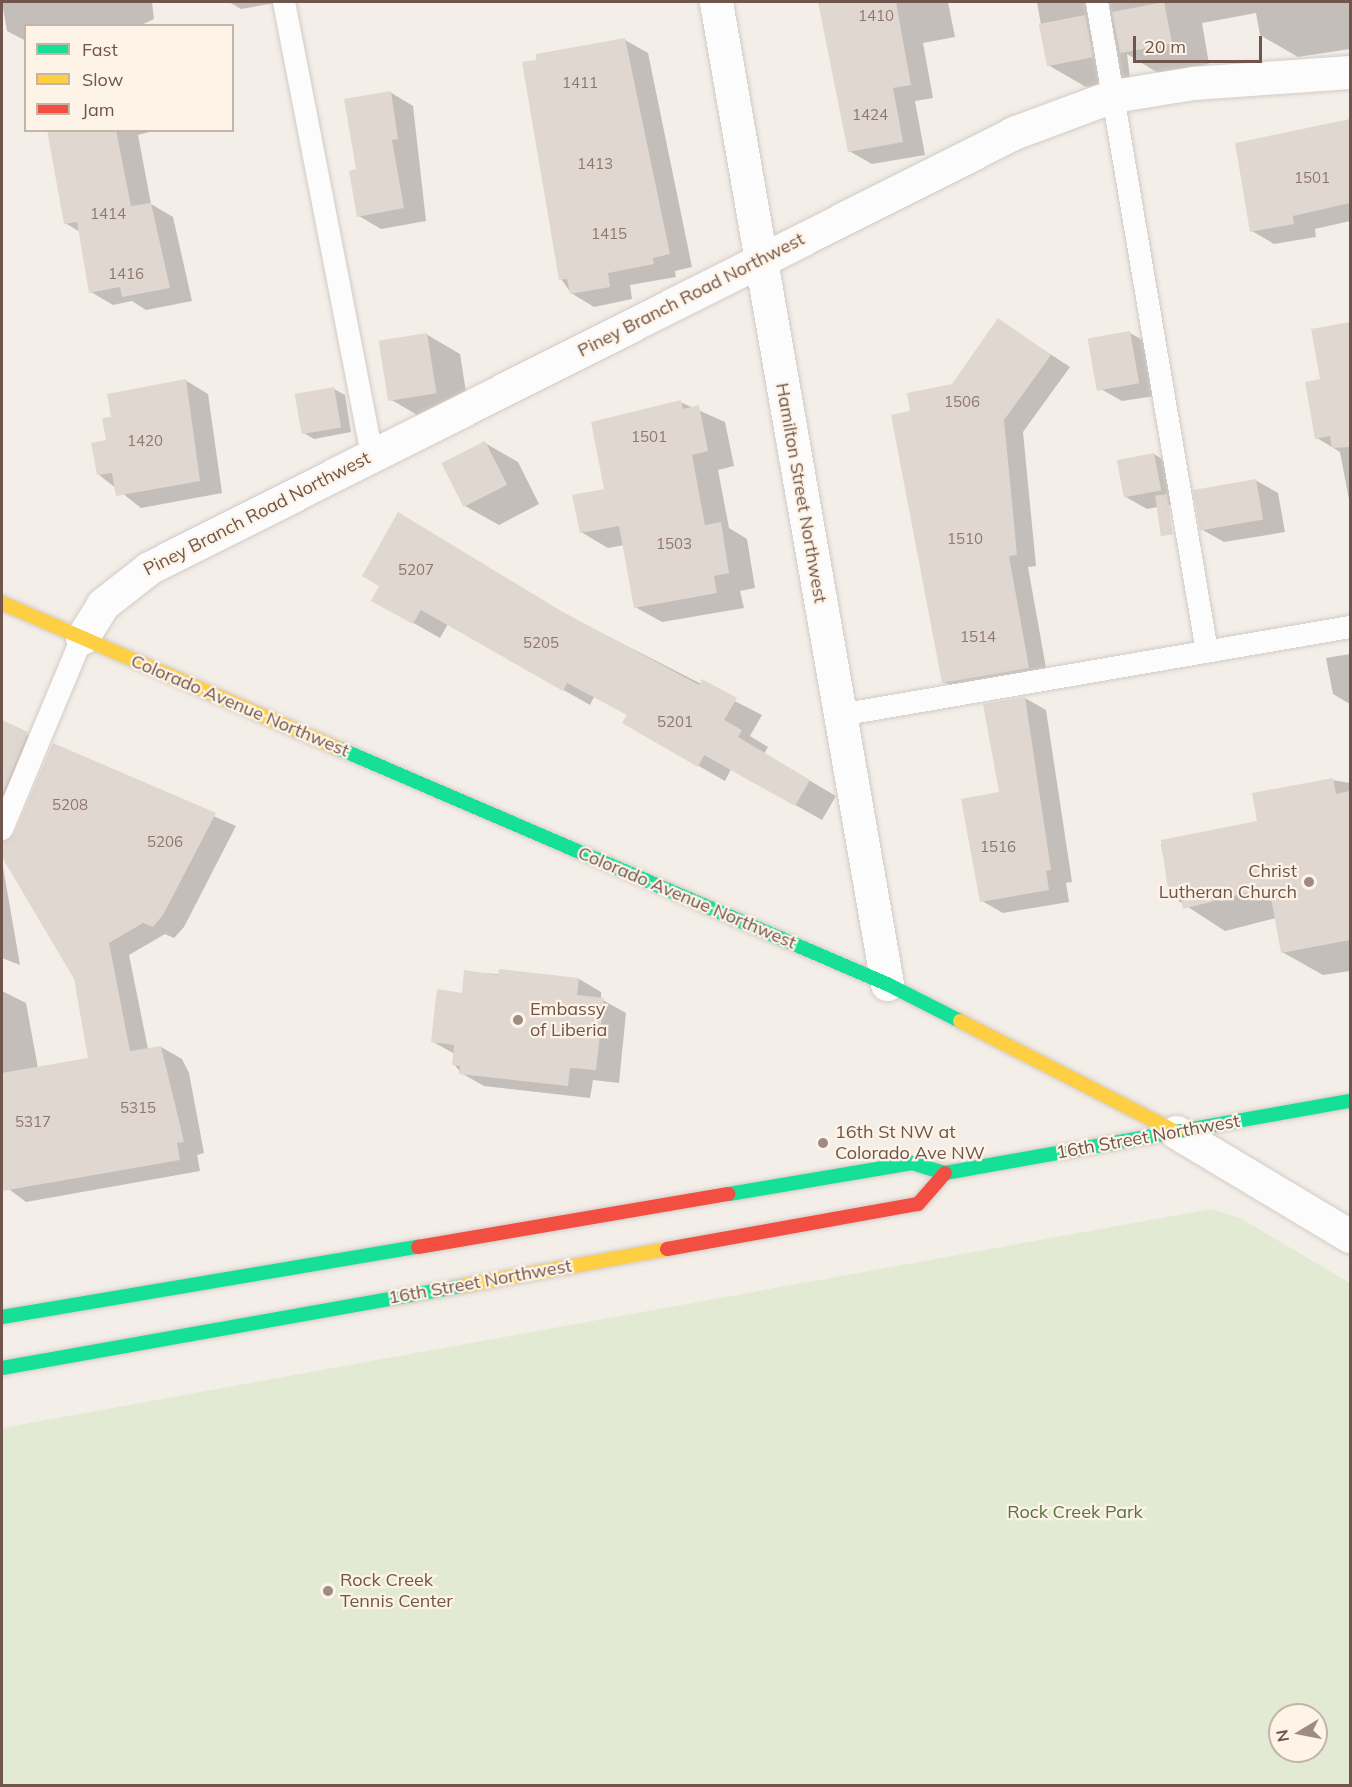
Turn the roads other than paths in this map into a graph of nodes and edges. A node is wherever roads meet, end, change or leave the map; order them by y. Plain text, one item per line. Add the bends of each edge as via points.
1 (284, 2) edge
2 (716, 2) edge
3 (1097, 2) edge
4 (1350, 72) edge
5 (1113, 96) junction
6 (761, 260) junction
7 (372, 456) junction
8 (2, 603) edge
9 (1350, 627) edge
10 (82, 638) junction
11 (1207, 652) junction
12 (840, 715) junction
13 (2, 829) edge
14 (886, 984) junction
15 (1350, 1101) edge
16 (1176, 1132) junction
17 (945, 1173) junction
18 (1350, 1236) edge
19 (2, 1317) edge
20 (2, 1368) edge

1 - 7 lane
2 - 6 street, Hamilton Street Northwest
3 - 5 lane
4 - 5 street, Piney Branch Road Northwest via 1193,83
5 - 6 street, Piney Branch Road Northwest via 1016,132
5 - 11 lane
6 - 7 street, Piney Branch Road Northwest
6 - 12 street, Hamilton Street Northwest
7 - 10 street, Piney Branch Road Northwest via 132,578 103,604
8 - 10 main road, Colorado Avenue Northwest
9 - 11 lane
10 - 13 lane
10 - 14 main road, Colorado Avenue Northwest
11 - 12 lane
12 - 14 street, Hamilton Street Northwest
14 - 16 main road, Colorado Avenue Northwest
15 - 16 main road, 16th Street Northwest
16 - 17 main road, 16th Street Northwest
16 - 18 street, Colorado Avenue Northwest
17 - 19 main road, 16th Street Northwest via 912,1162
17 - 20 main road, 16th Street Northwest via 918,1204

